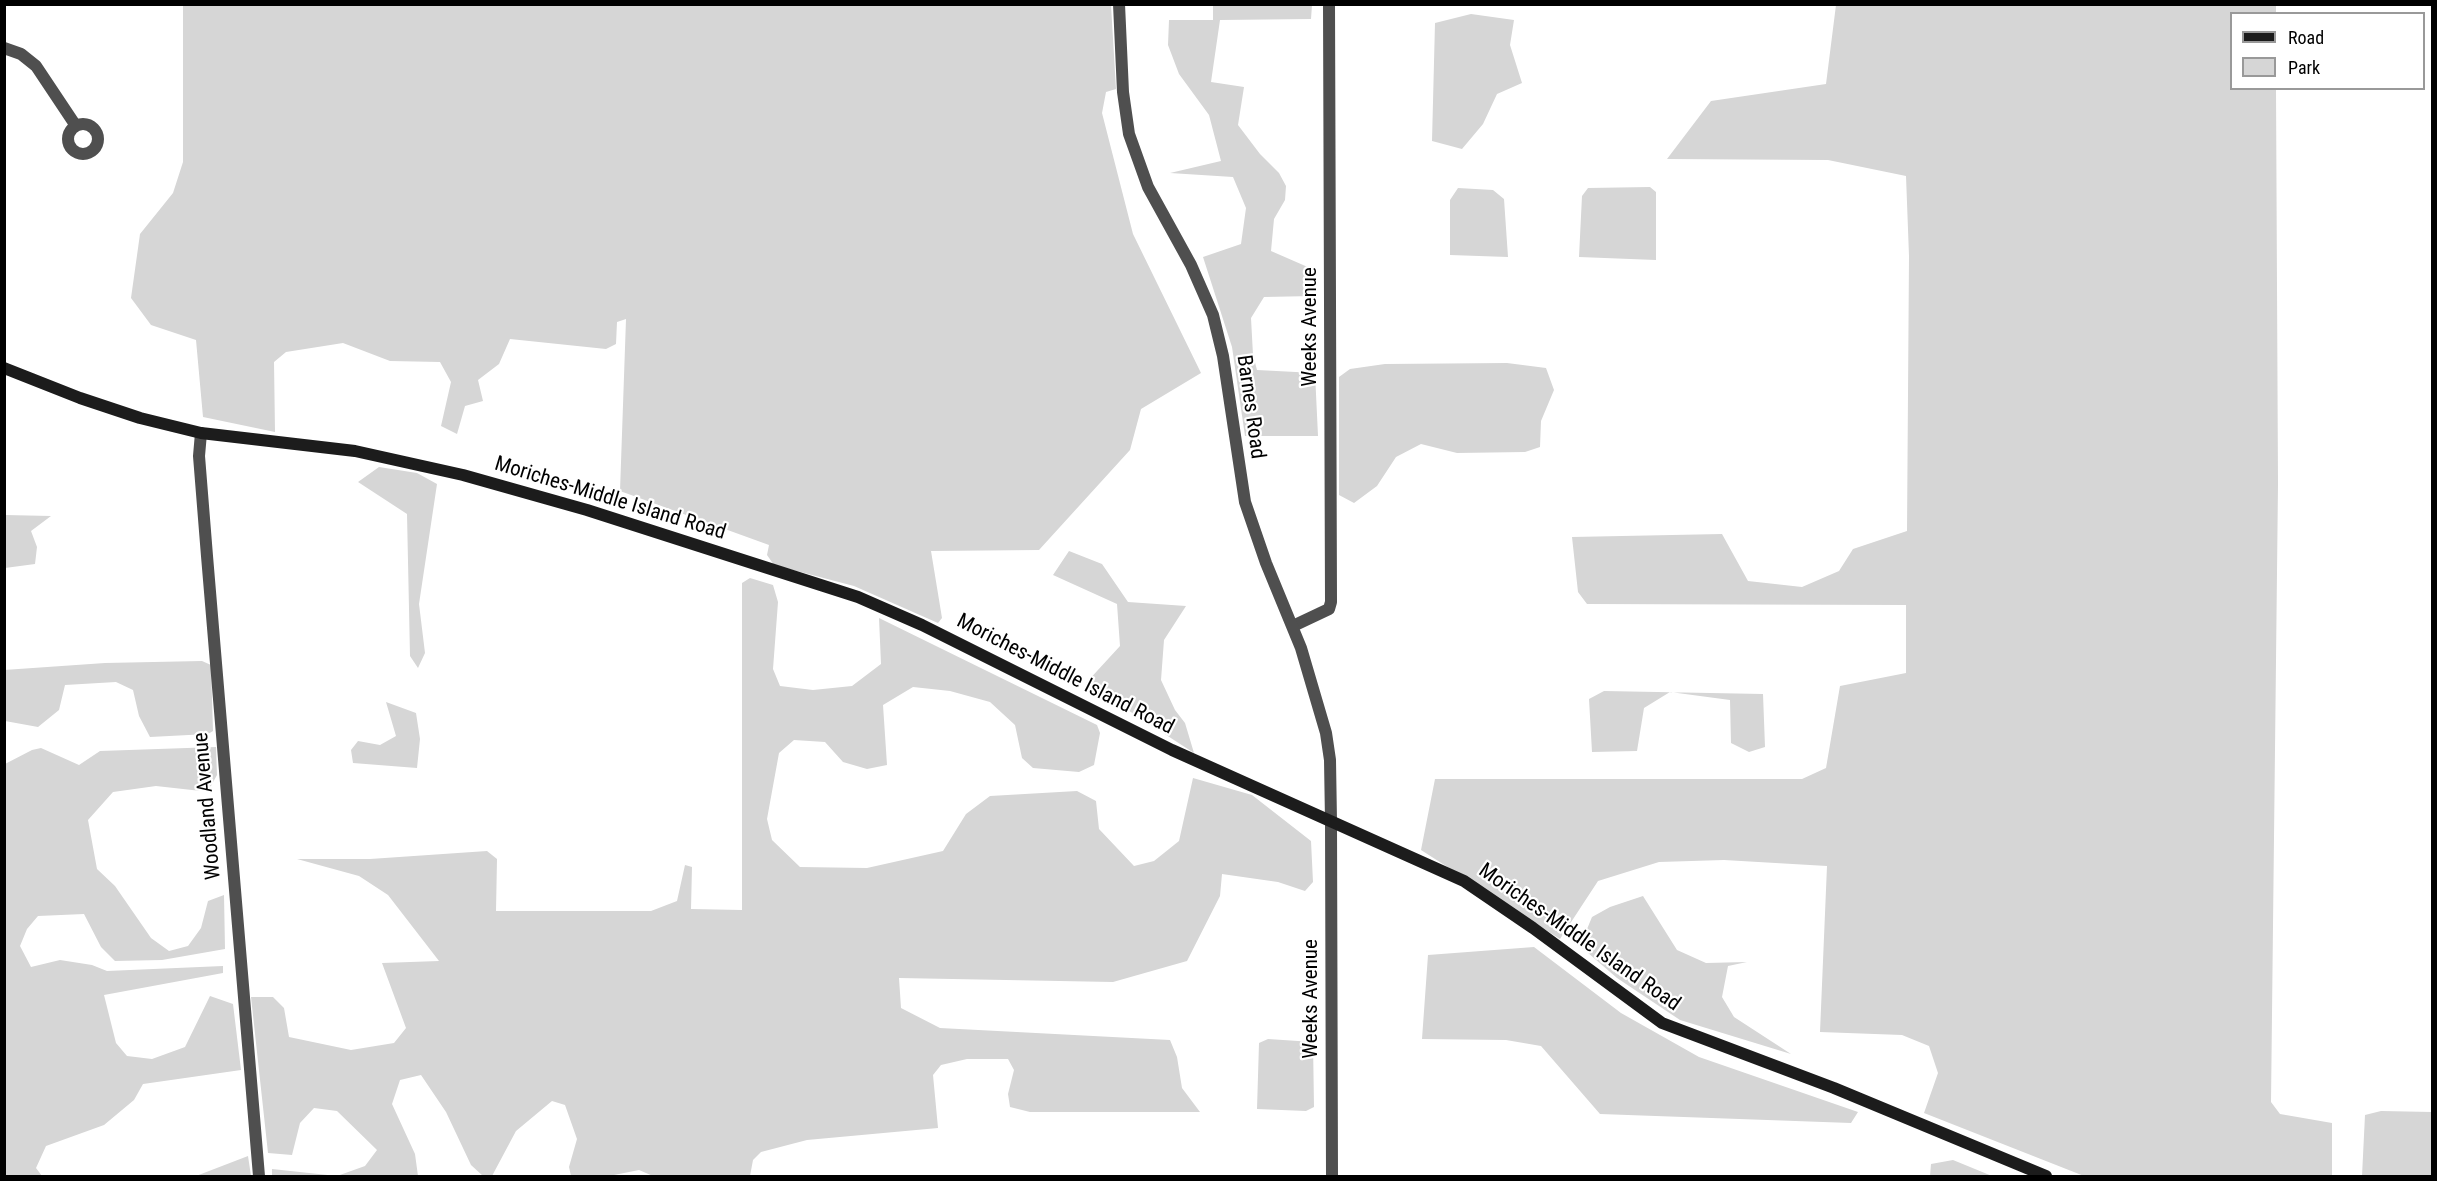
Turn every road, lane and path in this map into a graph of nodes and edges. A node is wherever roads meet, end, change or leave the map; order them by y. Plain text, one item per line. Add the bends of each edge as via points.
1 (1119, 4) edge
2 (1329, 4) edge
3 (4, 48) edge
4 (76, 126) dead end
5 (4, 368) edge
6 (201, 433) junction
7 (1293, 626) junction
8 (1332, 821) junction
9 (259, 1176) edge
10 (1332, 1176) edge
11 (2046, 1176) edge

1 - 7 street, Barnes Road via 1129,134 1148,187 1191,265 1213,315 1226,372 1245,502
2 - 7 street, Weeks Avenue via 1331,602 1329,609
3 - 4 street via 21,54 36,66
5 - 6 main road, Moriches-Middle Island Road via 140,418
6 - 8 main road, Moriches-Middle Island Road via 355,451 443,470 587,510 858,597 1172,750
6 - 9 street, Woodland Avenue via 199,456
7 - 8 street, Barnes Road via 1326,733
8 - 10 street, Weeks Avenue
8 - 11 main road, Moriches-Middle Island Road via 1464,881 1662,1023 1834,1088

